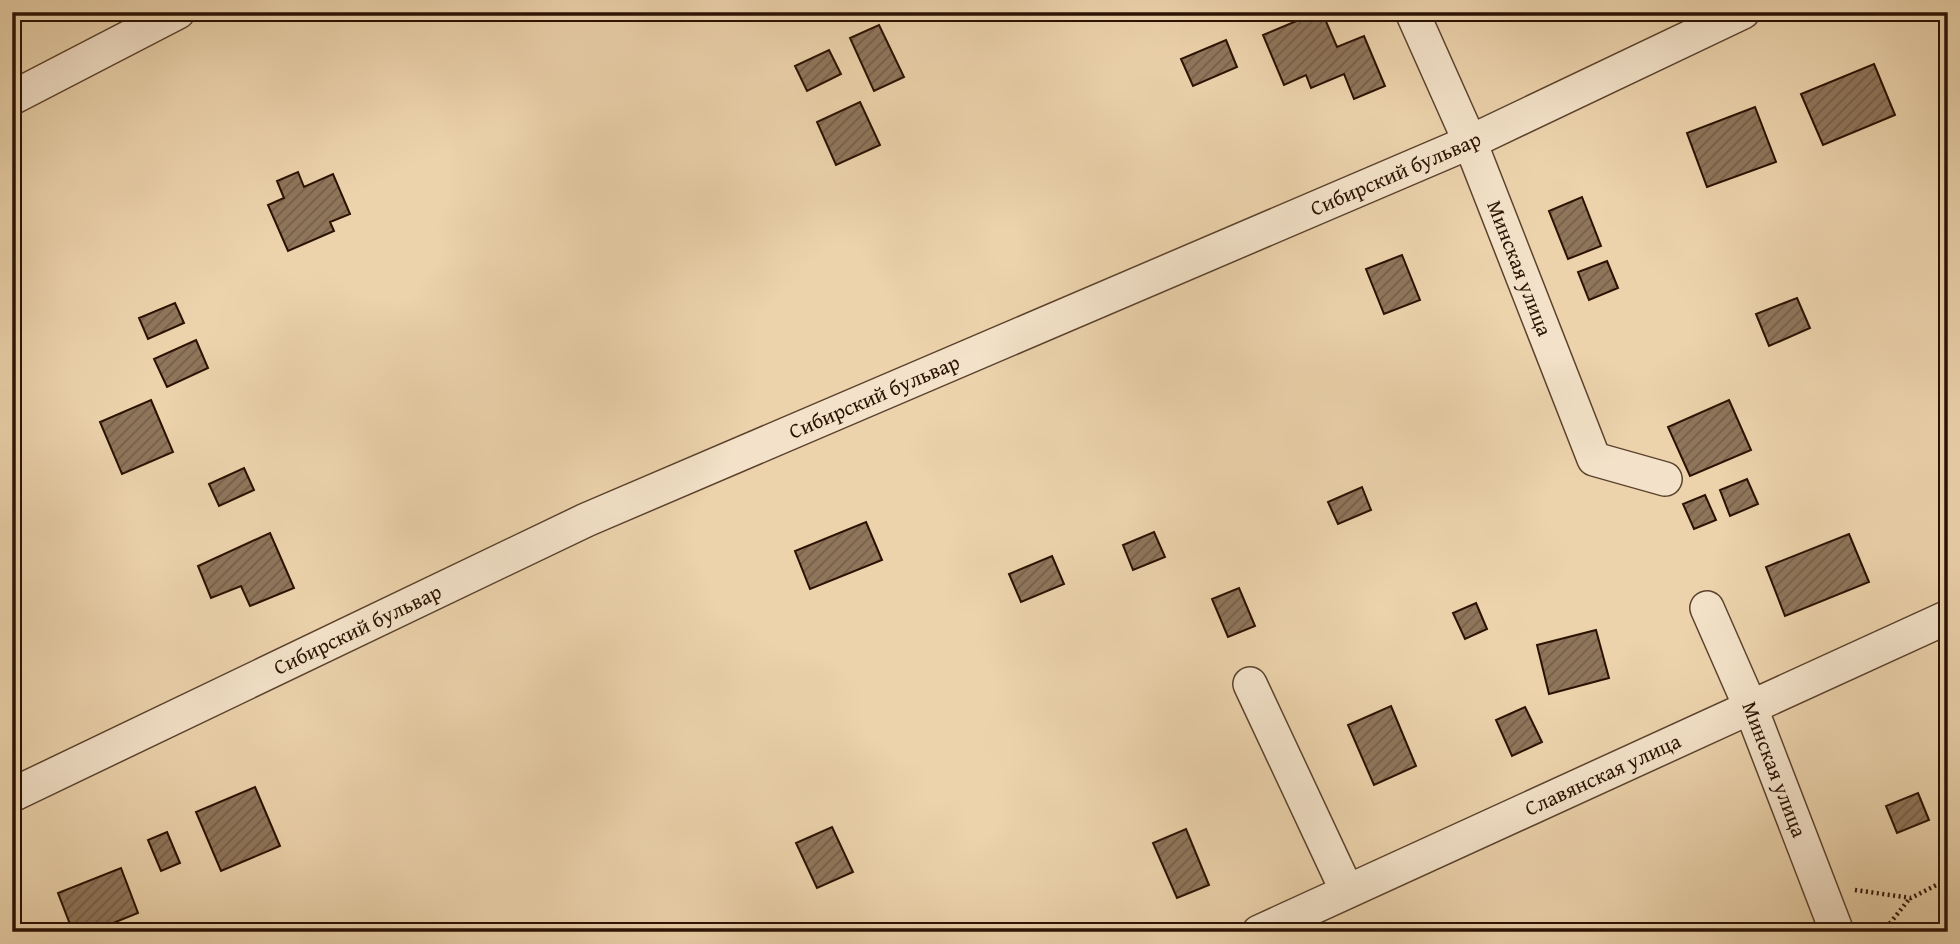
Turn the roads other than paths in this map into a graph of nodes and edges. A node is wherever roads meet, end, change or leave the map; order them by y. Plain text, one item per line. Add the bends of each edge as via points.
1 (178, 12) edge
2 (1412, 12) edge
3 (1743, 12) edge
4 (12, 99) edge
5 (1470, 142) junction
6 (1665, 479) dead end
7 (1707, 608) dead end
8 (1948, 617) edge
9 (1250, 684) dead end
10 (1750, 706) junction
11 (12, 795) edge
12 (1347, 891) junction
13 (1259, 932) edge
14 (1837, 932) edge

1 - 4 street
2 - 5 street, Минская улица
3 - 5 street, Сибирский бульвар
5 - 6 street, Минская улица via 1594,459
5 - 11 street, Сибирский бульвар via 586,520
7 - 10 street, Минская улица
8 - 10 street, Славянская улица
9 - 12 street
10 - 12 street, Славянская улица
10 - 14 street, Минская улица
12 - 13 street, Славянская улица

